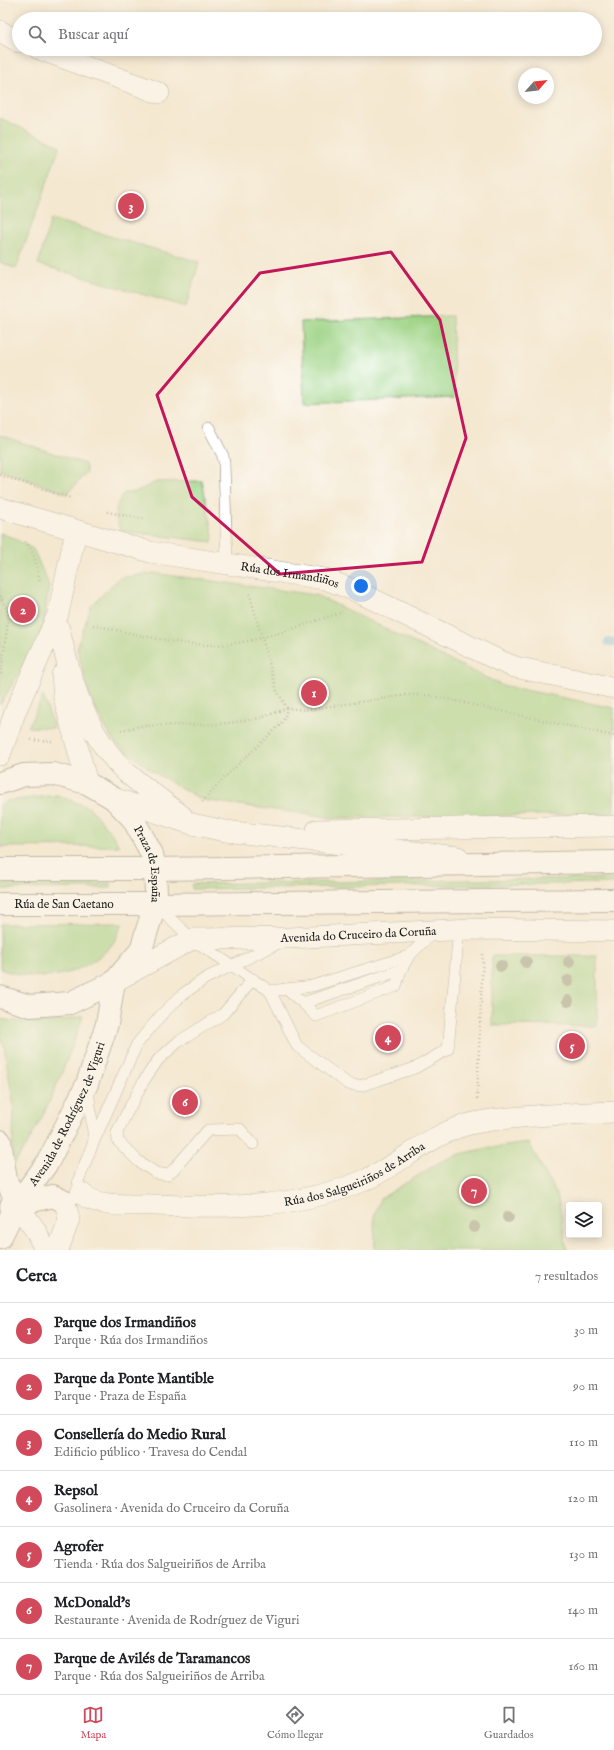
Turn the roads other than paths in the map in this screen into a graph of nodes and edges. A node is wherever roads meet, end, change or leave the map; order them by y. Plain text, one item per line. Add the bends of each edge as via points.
1 (0, 31) edge
2 (12, 38) edge
3 (57, 56) edge
4 (159, 93) dead end
5 (209, 428) dead end
6 (0, 508) edge
7 (76, 531) junction
8 (227, 564) junction
9 (58, 622) junction
10 (614, 688) edge
11 (0, 755) edge
12 (0, 783) edge
13 (87, 783) junction
14 (113, 798) junction
15 (192, 824) junction
16 (614, 826) edge
17 (225, 831) junction
18 (614, 862) edge
19 (519, 864) junction
20 (0, 869) edge
21 (155, 869) junction
22 (614, 900) edge
23 (0, 904) edge
24 (155, 904) junction
25 (434, 930) junction
26 (458, 930) junction
27 (614, 932) edge
28 (289, 938) junction
29 (192, 939) junction
30 (409, 956) junction
31 (234, 965) junction
32 (401, 970) junction
33 (253, 979) junction
34 (114, 982) junction
35 (286, 989) junction
36 (270, 991) junction
37 (0, 997) edge
38 (303, 1003) junction
39 (87, 1084) junction
40 (614, 1112) edge
41 (0, 1141) edge
42 (94, 1141) junction
43 (253, 1144) dead end
44 (48, 1162) junction
45 (78, 1199) junction
46 (9, 1206) edge
47 (0, 1238) edge
48 (45, 1250) edge
49 (58, 1250) edge

1 - 2 street
3 - 4 street
5 - 8 lane via 224,462
6 - 7 street, Rúa dos Irmandiños
7 - 8 street, Rúa dos Irmandiños via 150,552
7 - 9 street
8 - 10 street, Rúa dos Irmandiños via 318,578 356,591 515,667
9 - 11 street via 16,710
9 - 13 street via 64,698
9 - 15 street via 70,678 101,744 127,772
12 - 13 main road, Praza de España via 24,775 53,774
13 - 14 main road, Praza de España
14 - 15 street
14 - 21 main road, Praza de España via 133,819 152,854
15 - 17 street
16 - 17 street
17 - 19 street
18 - 19 main road
19 - 21 main road
20 - 21 main road
21 - 24 main road, Praza de España
22 - 24 main road
23 - 24 main road, Rúa de San Caetano
24 - 29 lane
24 - 34 main road, Praza de España via 141,950
25 - 26 street, Avenida do Cruceiro da Coruña
25 - 28 street, Avenida do Cruceiro da Coruña
25 - 30 lane
26 - 27 street, Avenida do Cruceiro da Coruña
26 - 36 lane via 448,1049 415,1068 360,1086 348,1084 297,1046
28 - 29 street, Avenida do Cruceiro da Coruña
28 - 31 lane
29 - 31 lane
29 - 34 street, Avenida do Cruceiro da Coruña
30 - 32 lane
30 - 35 lane via 312,986
31 - 33 lane
31 - 42 lane via 206,978 184,994 162,1014 137,1044
32 - 38 lane
32 - 38 lane via 396,986 316,1016
33 - 36 lane
33 - 43 lane via 223,1014 178,1042 158,1060 142,1082 117,1132 118,1141 138,1161 156,1173 167,1175 208,1130 240,1129
34 - 37 main road, Praza de España via 70,1003 30,1006
34 - 39 main road, Avenida de Rodríguez de Viguri via 107,1024
35 - 36 lane
35 - 38 lane
39 - 42 lane
39 - 44 main road, Avenida de Rodríguez de Viguri
40 - 45 street, Rúa dos Salgueiriños de Arriba via 486,1120 462,1126 439,1136 366,1180 336,1191 253,1207 193,1207
41 - 46 main road
42 - 45 lane via 78,1181
44 - 45 main road
44 - 46 main road, Avenida de Rodríguez de Viguri
45 - 46 main road via 53,1196
45 - 49 street
46 - 47 main road, Avenida de Rodríguez de Viguri
46 - 48 street via 36,1231

